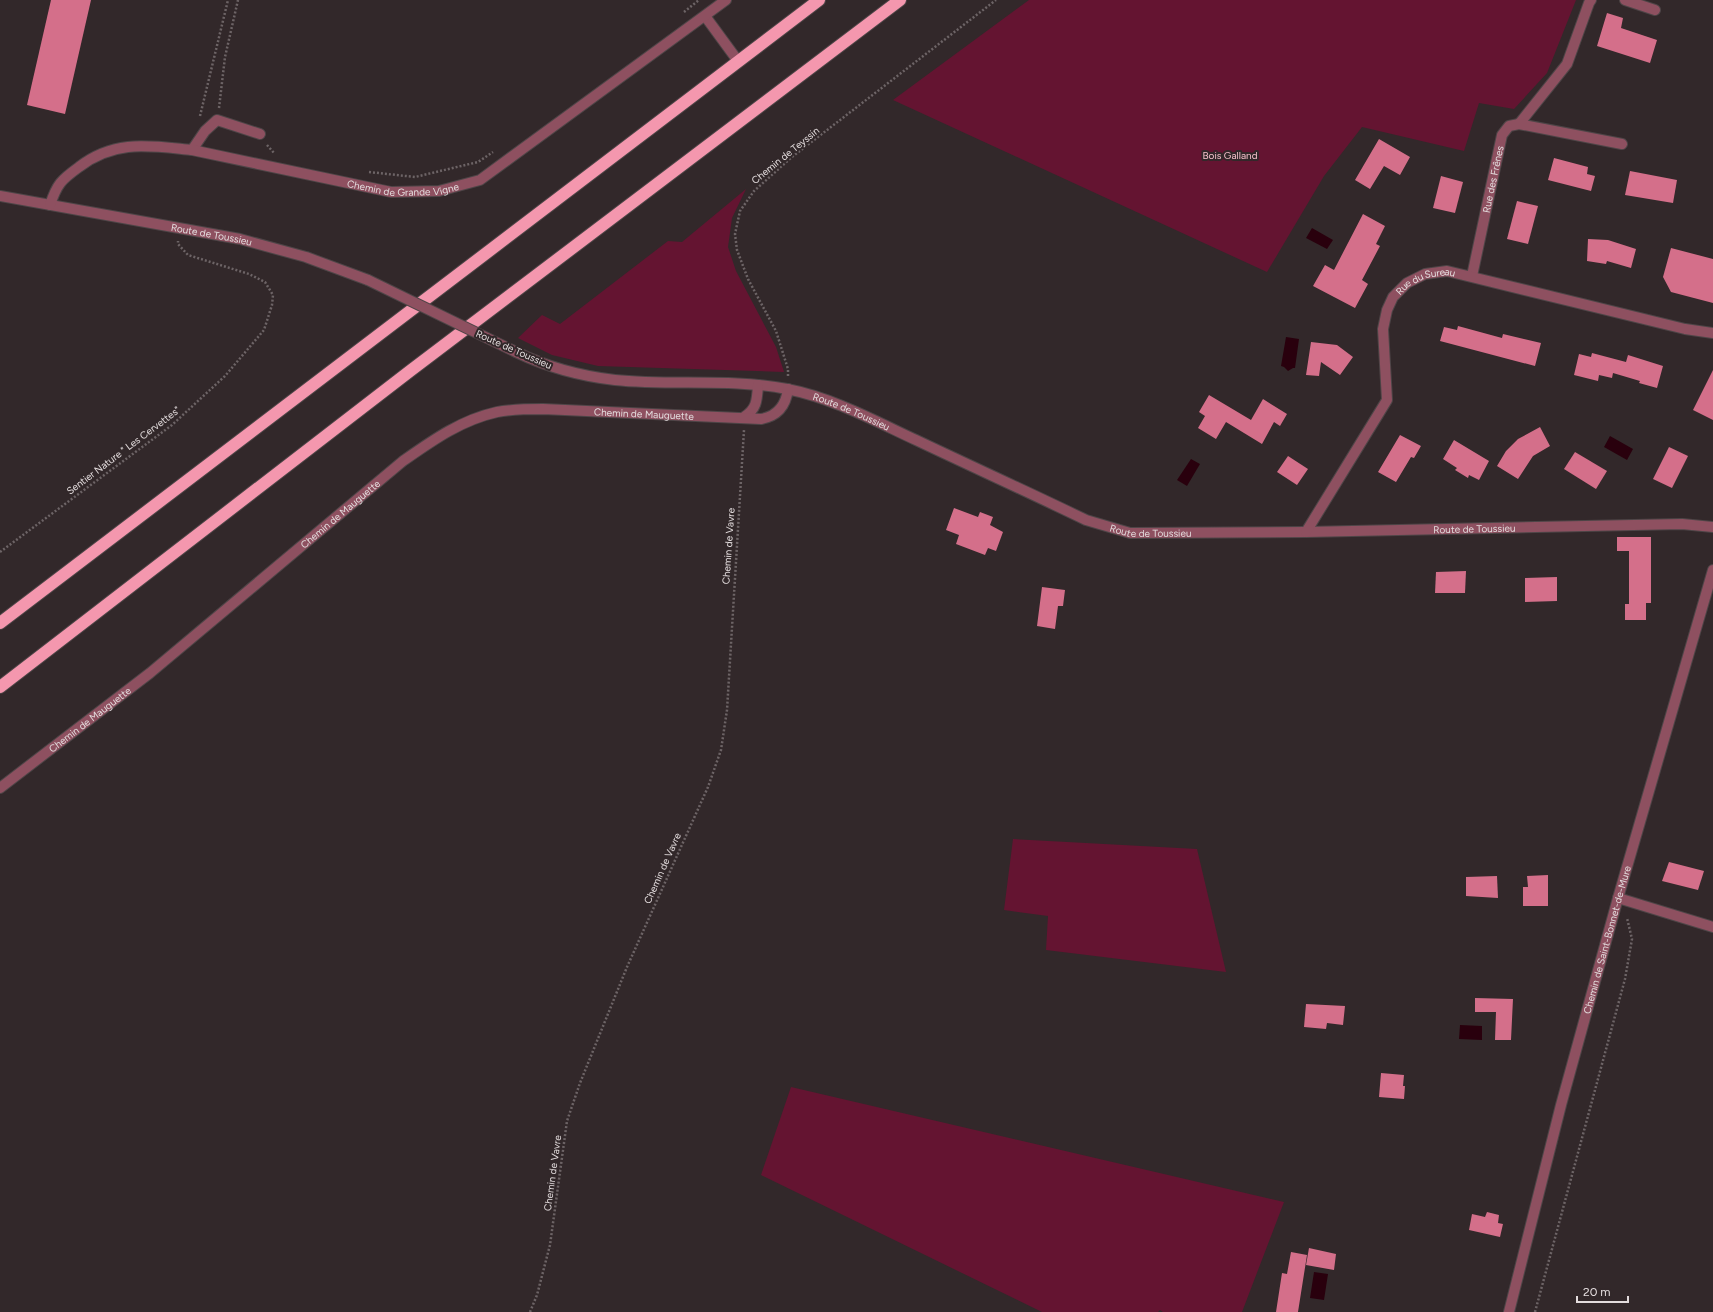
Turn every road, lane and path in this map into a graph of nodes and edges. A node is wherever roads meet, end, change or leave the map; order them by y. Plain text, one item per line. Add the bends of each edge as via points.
1 (228, 0) edge
2 (238, 0) edge
3 (699, 0) edge
4 (726, 0) edge
5 (819, 0) edge
6 (900, 0) edge
7 (996, 0) edge
8 (1591, 0) edge
9 (1625, 0) edge
10 (1655, 10) dead end
11 (683, 13) dead end
12 (705, 16) junction
13 (738, 61) junction
14 (199, 120) dead end
15 (217, 120) junction
16 (1519, 124) junction
17 (260, 134) joint
18 (1622, 144) dead end
19 (498, 149) dead end
20 (192, 150) junction
21 (281, 155) dead end
22 (364, 172) dead end
23 (0, 196) edge
24 (50, 205) junction
25 (177, 227) junction
26 (1472, 276) junction
27 (1713, 333) edge
28 (758, 386) junction
29 (788, 389) junction
30 (744, 418) junction
31 (1713, 527) edge
32 (1306, 532) junction
33 (0, 552) edge
34 (1713, 570) edge
35 (0, 623) edge
36 (0, 687) edge
37 (0, 788) edge
38 (1618, 898) junction
39 (1713, 927) edge
40 (530, 1312) edge
41 (1509, 1312) edge
42 (1535, 1312) edge

1 - 14 path
2 - 15 path via 225,57
3 - 11 path
4 - 12 street, Chemin de Grande Vigne
5 - 13 highway
6 - 36 highway via 410,371
7 - 29 path, Chemin de Teyssin via 792,158 754,191 740,211 735,234 737,250 748,278 776,331 788,369
8 - 16 street, Rue des Frênes via 1568,64
9 - 10 street
12 - 13 street
12 - 20 street, Chemin de Grande Vigne via 480,180 439,191 391,192
13 - 35 highway
15 - 17 street
15 - 20 street via 205,131
16 - 18 street
16 - 26 street, Rue des Frênes via 1509,126 1502,135
17 - 21 path via 273,153
19 - 22 path via 478,162 415,177
20 - 24 street, Chemin de Grande Vigne via 128,146 103,152 80,165 59,183
23 - 24 street, Route de Toussieu
24 - 25 street, Route de Toussieu
25 - 28 street, Route de Toussieu, bridge via 273,247 368,280 516,352 559,369 615,380
25 - 33 path, Sentier Nature " Les Cervettes" via 178,244 188,255 249,274 265,282 273,296 264,330 225,376 172,425
26 - 27 street, Rue du Sureau via 1684,329
26 - 32 street, Rue du Sureau via 1447,270 1425,274 1407,283 1394,297 1383,329 1387,400
28 - 29 street, Route de Toussieu
28 - 30 street via 757,402 750,414
29 - 30 street, Chemin de Mauguette via 785,404 771,417
29 - 32 street, Route de Toussieu via 838,403 1086,520 1130,533
30 - 37 street, Chemin de Mauguette via 523,409 478,417 446,431 380,479 150,673
30 - 40 path, Chemin de Vavre via 727,710 721,750 708,787 627,967 567,1121 550,1245
31 - 32 street, Route de Toussieu via 1682,524
34 - 38 street, Chemin de Saint-Bonnet-de-Mure
38 - 39 street
38 - 41 street, Chemin de Saint-Bonnet-de-Mure
38 - 42 path via 1629,921 1632,939 1625,979

